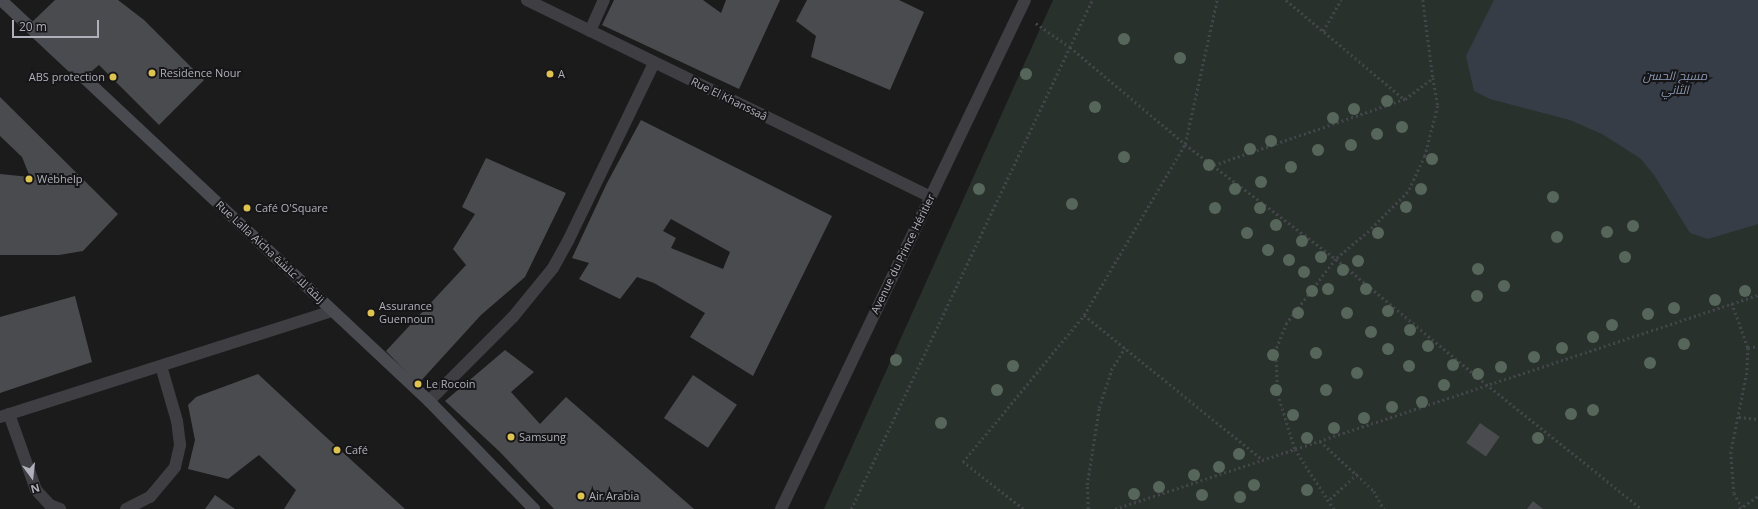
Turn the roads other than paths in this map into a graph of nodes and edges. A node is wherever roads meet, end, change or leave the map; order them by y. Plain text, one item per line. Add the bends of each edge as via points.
1 (1, 0) edge
2 (527, 0) edge
3 (604, 0) edge
4 (1025, 0) edge
5 (590, 30) junction
6 (654, 63) junction
7 (931, 197) junction
8 (333, 311) junction
9 (162, 366) junction
10 (429, 401) junction
11 (4, 416) edge
12 (60, 509) edge
13 (126, 509) edge
14 (534, 509) edge
15 (781, 509) edge

1 - 8 street, Rue Lalla Aicha زنقة للا عائشة
2 - 5 street, Rue El Khanssaâ
3 - 5 street
4 - 7 street, Avenue du Prince Héritier
5 - 6 street, Rue El Khanssaâ
6 - 7 street, Rue El Khanssaâ
6 - 10 street via 568,241 552,268 513,317
7 - 15 street, Avenue du Prince Héritier
8 - 9 street
8 - 10 street, Rue Lalla Aicha زنقة للا عائشة
9 - 11 street
9 - 13 street via 178,421 180,444 175,468 150,497
10 - 14 street, Rue Lalla Aicha زنقة للا عائشة
11 - 12 street via 36,490 50,505

